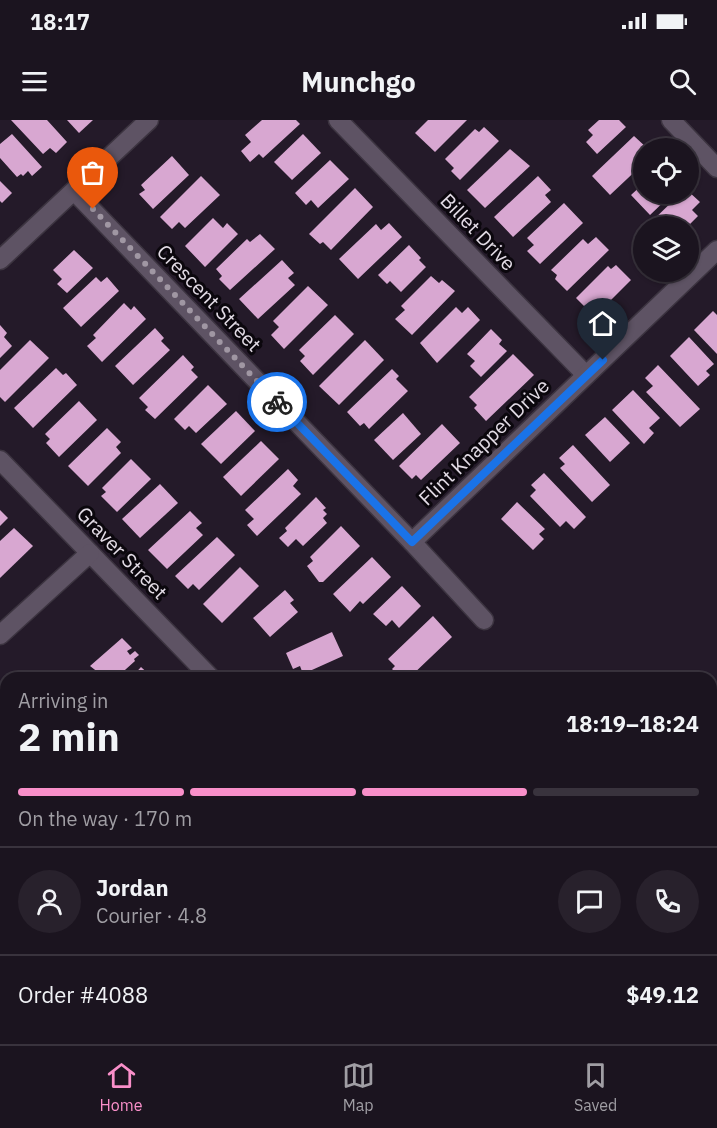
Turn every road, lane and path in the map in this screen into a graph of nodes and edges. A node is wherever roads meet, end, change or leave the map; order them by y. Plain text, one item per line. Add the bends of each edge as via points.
1 (149, 120) edge
2 (338, 120) edge
3 (671, 120) edge
4 (717, 168) edge
5 (74, 191) junction
6 (717, 250) edge
7 (0, 260) edge
8 (586, 375) junction
9 (0, 460) edge
10 (412, 542) junction
11 (90, 553) junction
12 (484, 620) dead end
13 (0, 635) edge
14 (205, 672) edge

1 - 5 street
2 - 8 street, Billet Drive
3 - 4 street
5 - 7 street
5 - 10 street, Crescent Street
6 - 8 street, Flint Knapper Drive
8 - 10 street, Flint Knapper Drive
9 - 11 street, Graver Street
10 - 12 street, Crescent Street
11 - 13 street
11 - 14 street, Graver Street

